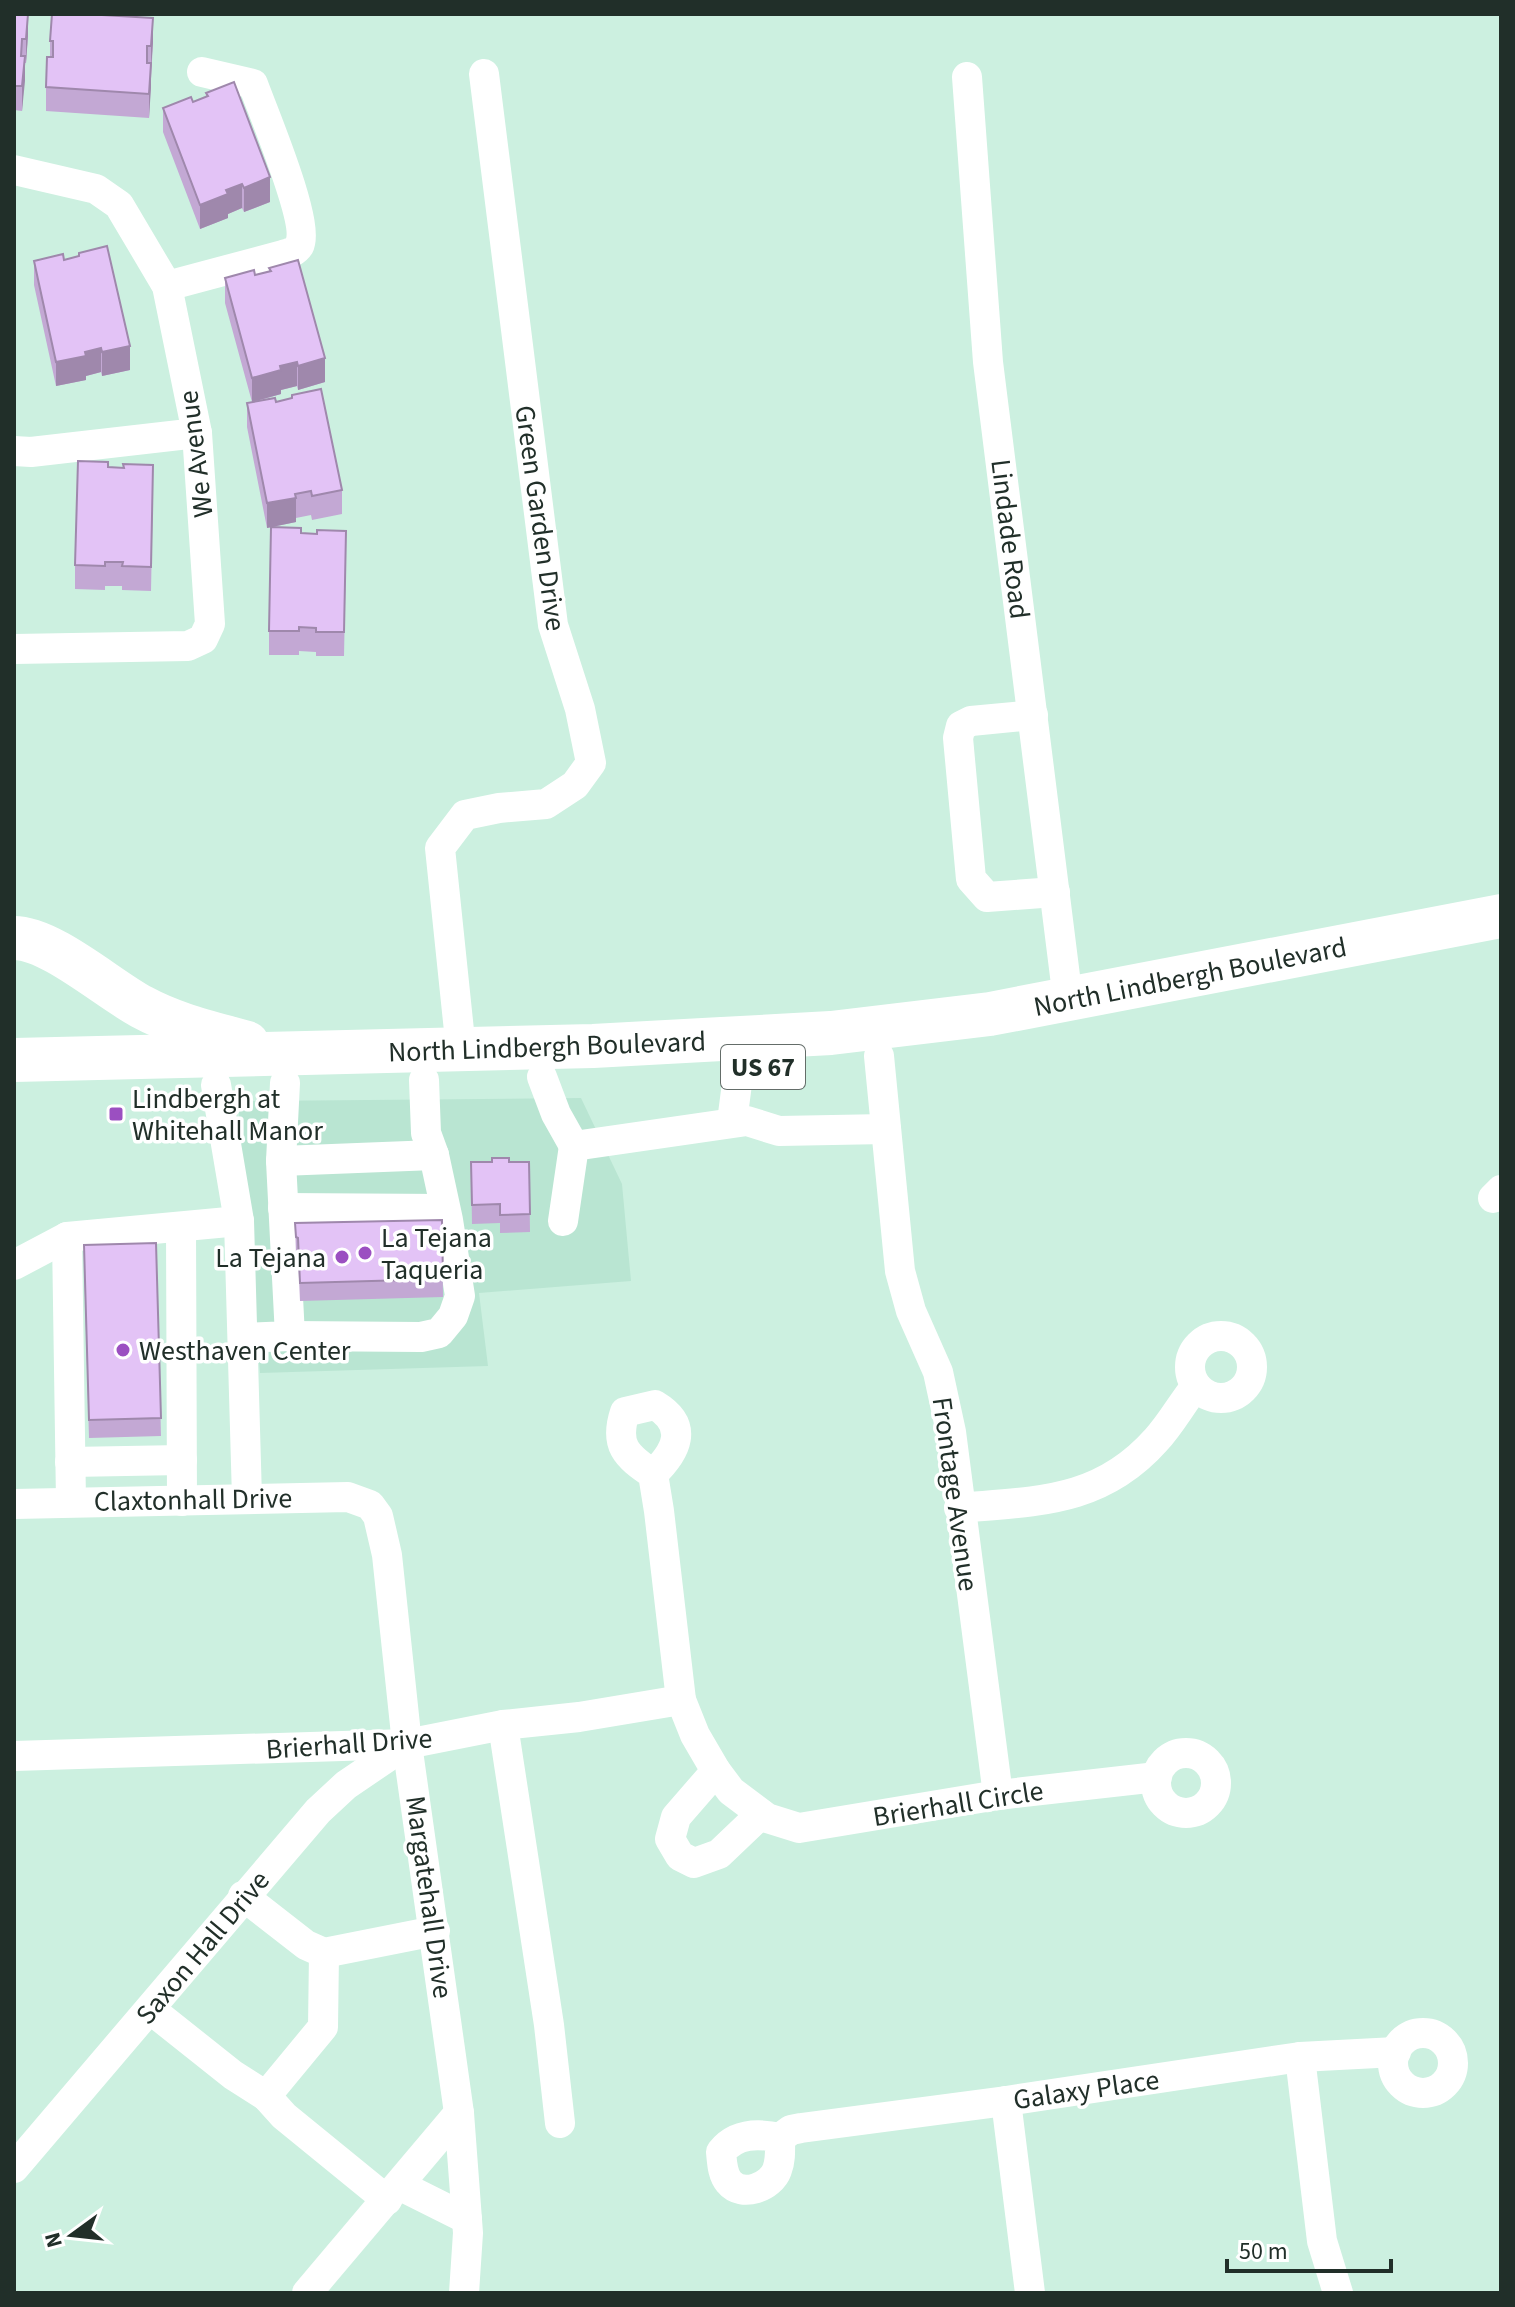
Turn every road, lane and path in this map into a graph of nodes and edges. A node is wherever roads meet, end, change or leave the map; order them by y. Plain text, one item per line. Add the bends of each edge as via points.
1 (202, 72) dead end
2 (484, 74) dead end
3 (967, 77) dead end
4 (14, 170) edge
5 (167, 286) junction
6 (197, 433) junction
7 (14, 451) edge
8 (14, 649) edge
9 (1033, 715) junction
10 (1055, 892) junction
11 (1501, 916) edge
12 (14, 938) edge
13 (1501, 945) edge
14 (1068, 1000) junction
15 (461, 1050) junction
16 (879, 1056) junction
17 (14, 1060) edge
18 (739, 1068) junction
19 (284, 1069) junction
20 (542, 1077) junction
21 (424, 1080) junction
22 (216, 1085) junction
23 (14, 1090) edge
24 (732, 1122) junction
25 (886, 1129) junction
26 (574, 1146) junction
27 (434, 1155) junction
28 (281, 1166) junction
29 (232, 1175) junction
30 (283, 1208) junction
31 (444, 1209) junction
32 (239, 1221) junction
33 (563, 1221) dead end
34 (181, 1227) junction
35 (67, 1237) junction
36 (14, 1265) edge
37 (290, 1336) junction
38 (243, 1338) junction
39 (1196, 1386) dead end
40 (182, 1460) junction
41 (70, 1462) junction
42 (653, 1474) dead end
43 (247, 1498) junction
44 (71, 1501) junction
45 (182, 1501) junction
46 (14, 1504) edge
47 (370, 1505) joint
48 (959, 1508) junction
49 (681, 1700) junction
50 (503, 1725) junction
51 (407, 1744) junction
52 (14, 1756) edge
53 (716, 1771) junction
54 (1157, 1777) dead end
55 (998, 1795) junction
56 (761, 1814) junction
57 (243, 1896) junction
58 (435, 1931) junction
59 (324, 1953) junction
60 (150, 2009) junction
61 (1396, 2052) dead end
62 (1300, 2057) junction
63 (266, 2096) junction
64 (1006, 2101) junction
65 (459, 2113) junction
66 (560, 2123) dead end
67 (780, 2138) dead end
68 (14, 2168) edge
69 (393, 2192) junction
70 (467, 2219) junction
71 (307, 2293) edge
72 (464, 2293) edge
73 (1030, 2293) edge
74 (1338, 2293) edge

1 - 5 street via 253,84 296,204 301,237 294,251
2 - 15 street, Green Garden Drive via 553,625 591,763 575,785 546,804 465,815 440,848
3 - 9 street, Lindade Road via 988,362
4 - 5 street, We Avenue via 96,189 119,205
5 - 6 street, We Avenue
6 - 7 street
6 - 8 street, We Avenue via 210,624 203,639 188,646
9 - 10 street, Lindade Road
9 - 10 street via 961,726 971,879 987,897
10 - 14 street, Lindade Road
11 - 14 highway, North Lindbergh Boulevard / US 67
12 - 19 highway via 38,942 119,994
13 - 16 highway, North Lindbergh Boulevard / US 67 via 1039,1033
14 - 15 highway, North Lindbergh Boulevard / US 67 via 831,1033
15 - 19 highway, North Lindbergh Boulevard / US 67
16 - 18 highway, North Lindbergh Boulevard / US 67
16 - 25 street, Frontage Avenue
17 - 19 highway, North Lindbergh Boulevard / US 67
18 - 20 highway, North Lindbergh Boulevard / US 67
18 - 24 street
19 - 21 highway, North Lindbergh Boulevard / US 67
19 - 22 highway, North Lindbergh Boulevard / US 67
19 - 28 street
20 - 21 highway, North Lindbergh Boulevard / US 67
20 - 26 street
21 - 27 street via 426,1133
22 - 23 highway, North Lindbergh Boulevard / US 67
22 - 29 street
24 - 25 street via 779,1131
24 - 26 street
25 - 48 street, Frontage Avenue via 900,1271 938,1372
26 - 33 street
27 - 28 street
27 - 31 street
28 - 29 street
28 - 30 street
29 - 32 street
30 - 31 street
30 - 37 street
31 - 37 street via 460,1296 439,1333
32 - 34 street
32 - 38 street
34 - 35 street
34 - 40 street
35 - 36 street
35 - 41 street
37 - 38 street
38 - 43 street
39 - 48 street via 1138,1459 1103,1483 1055,1499
40 - 41 street
40 - 45 street
41 - 44 street
42 - 49 street, Brierhall Circle
43 - 45 street, Claxtonhall Drive
43 - 47 street, Claxtonhall Drive via 348,1497
44 - 45 street, Claxtonhall Drive
44 - 46 street, Claxtonhall Drive
47 - 51 street, Margatehall Drive via 382,1527 387,1555
48 - 55 street, Frontage Avenue
49 - 50 street, Brierhall Drive
49 - 53 street, Brierhall Circle
50 - 51 street, Brierhall Drive
50 - 66 street
51 - 52 street, Brierhall Drive
51 - 57 street, Saxon Hall Drive via 346,1785
51 - 58 street, Margatehall Drive
53 - 56 street, Brierhall Circle via 731,1791
53 - 56 street via 676,1817 670,1839 680,1856 694,1863 719,1854
54 - 55 street, Brierhall Circle
55 - 56 street, Brierhall Circle via 799,1828
57 - 59 street
57 - 60 street, Saxon Hall Drive
58 - 59 street
58 - 65 street, Margatehall Drive
59 - 63 street via 323,2027
60 - 63 street
60 - 68 street, Saxon Hall Drive
61 - 62 street, Galaxy Place
62 - 64 street, Galaxy Place
62 - 74 street via 1322,2241
63 - 69 street via 284,2116
64 - 67 street, Galaxy Place via 801,2128
64 - 73 street
65 - 69 street
65 - 70 street, Margatehall Drive
69 - 70 street
69 - 71 street
70 - 72 street, Margatehall Drive

